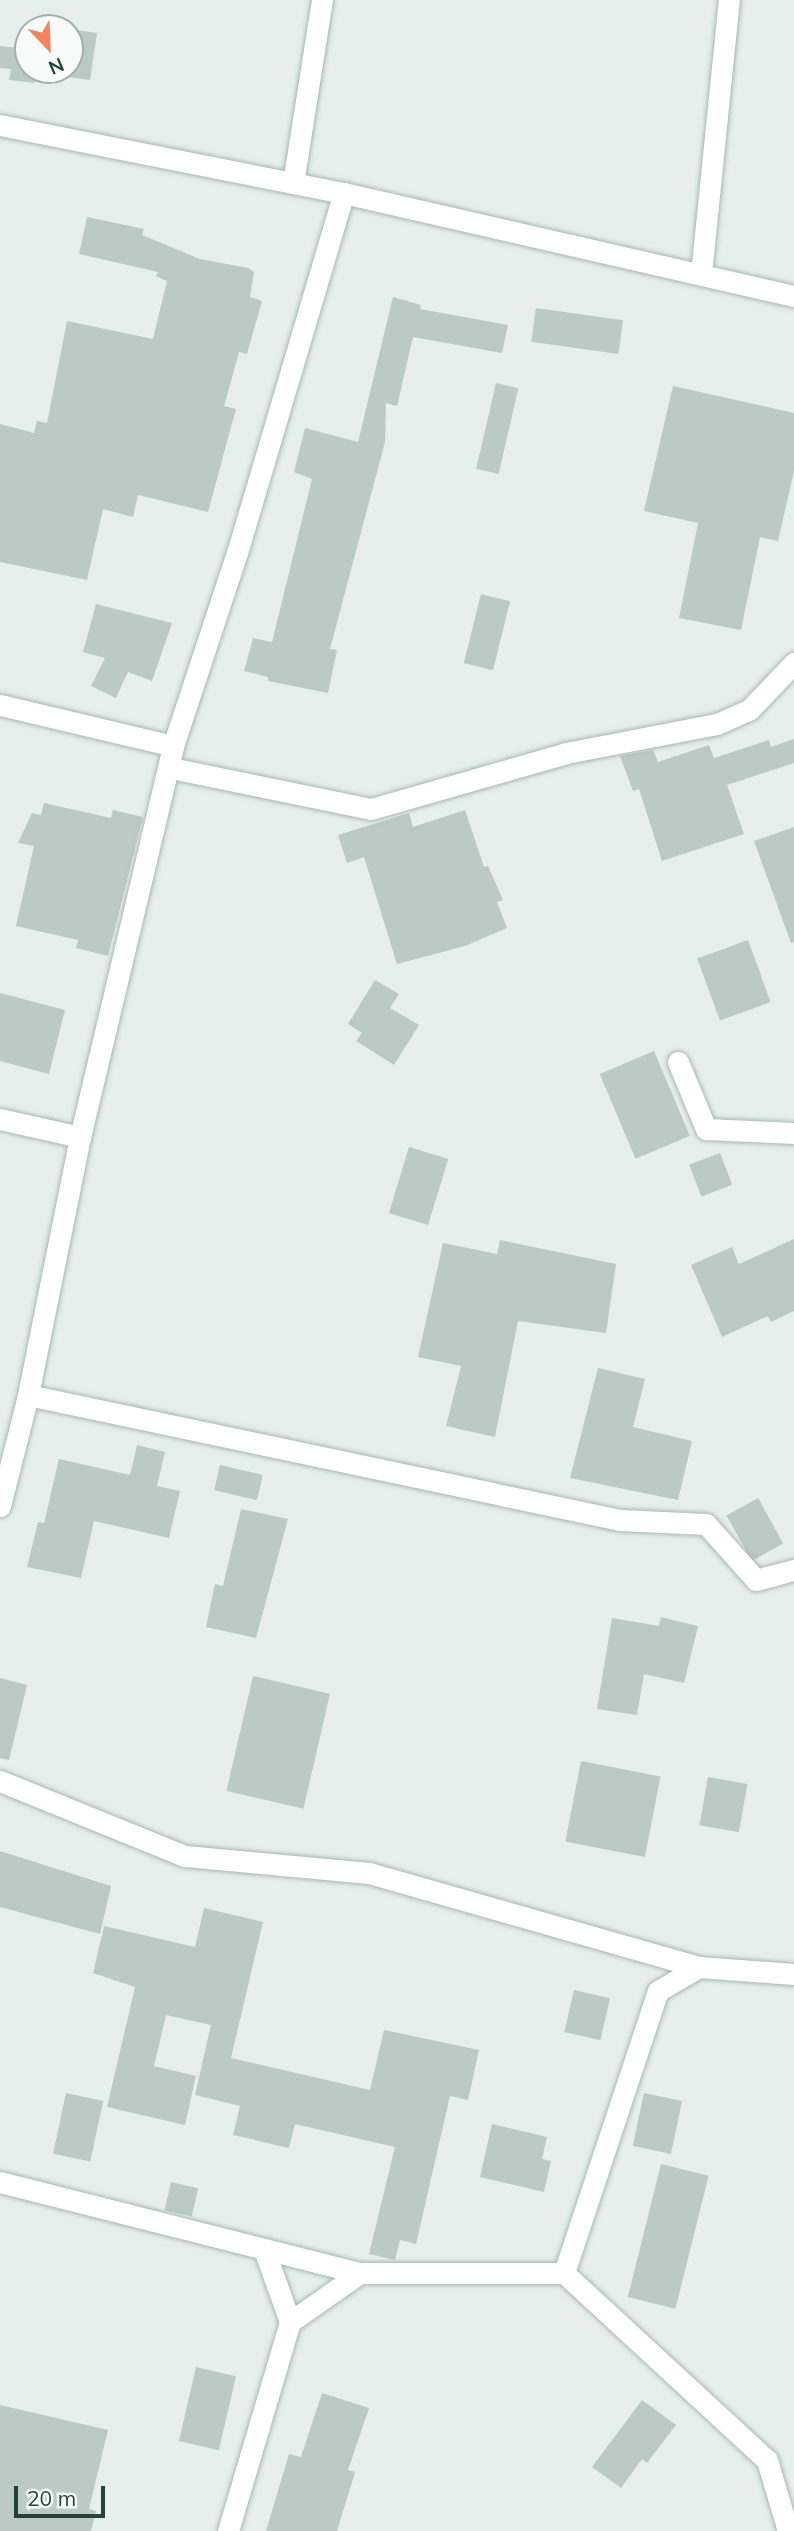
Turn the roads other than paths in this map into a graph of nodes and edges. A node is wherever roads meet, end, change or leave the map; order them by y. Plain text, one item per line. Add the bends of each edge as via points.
1 (322, 0) edge
2 (729, 0) edge
3 (0, 125) edge
4 (293, 183) junction
5 (344, 193) junction
6 (701, 274) junction
7 (794, 296) edge
8 (794, 663) edge
9 (0, 705) edge
10 (173, 746) junction
11 (171, 768) junction
12 (678, 1062) dead end
13 (0, 1119) edge
14 (794, 1133) edge
15 (80, 1137) junction
16 (28, 1395) junction
17 (0, 1506) edge
18 (794, 1570) edge
19 (0, 1781) edge
20 (699, 1967) junction
21 (794, 1974) edge
22 (0, 2182) edge
23 (265, 2252) junction
24 (360, 2273) junction
25 (564, 2273) junction
26 (290, 2322) junction
27 (228, 2531) edge
28 (788, 2531) edge

1 - 4 street
2 - 6 street
3 - 4 street
4 - 5 street
5 - 6 street
5 - 10 street via 244,530
6 - 7 street
8 - 11 street via 750,709 717,724 566,753 371,809
9 - 10 street
10 - 11 street
11 - 15 street
12 - 14 street via 706,1129
13 - 15 street
15 - 16 street
16 - 17 street
16 - 18 street via 620,1520 706,1524 756,1580
19 - 20 street via 185,1856 369,1873
20 - 21 street
20 - 25 street via 658,1991
22 - 23 street
23 - 24 street
23 - 26 street
24 - 25 street
24 - 26 street
25 - 28 street via 767,2460
26 - 27 street

